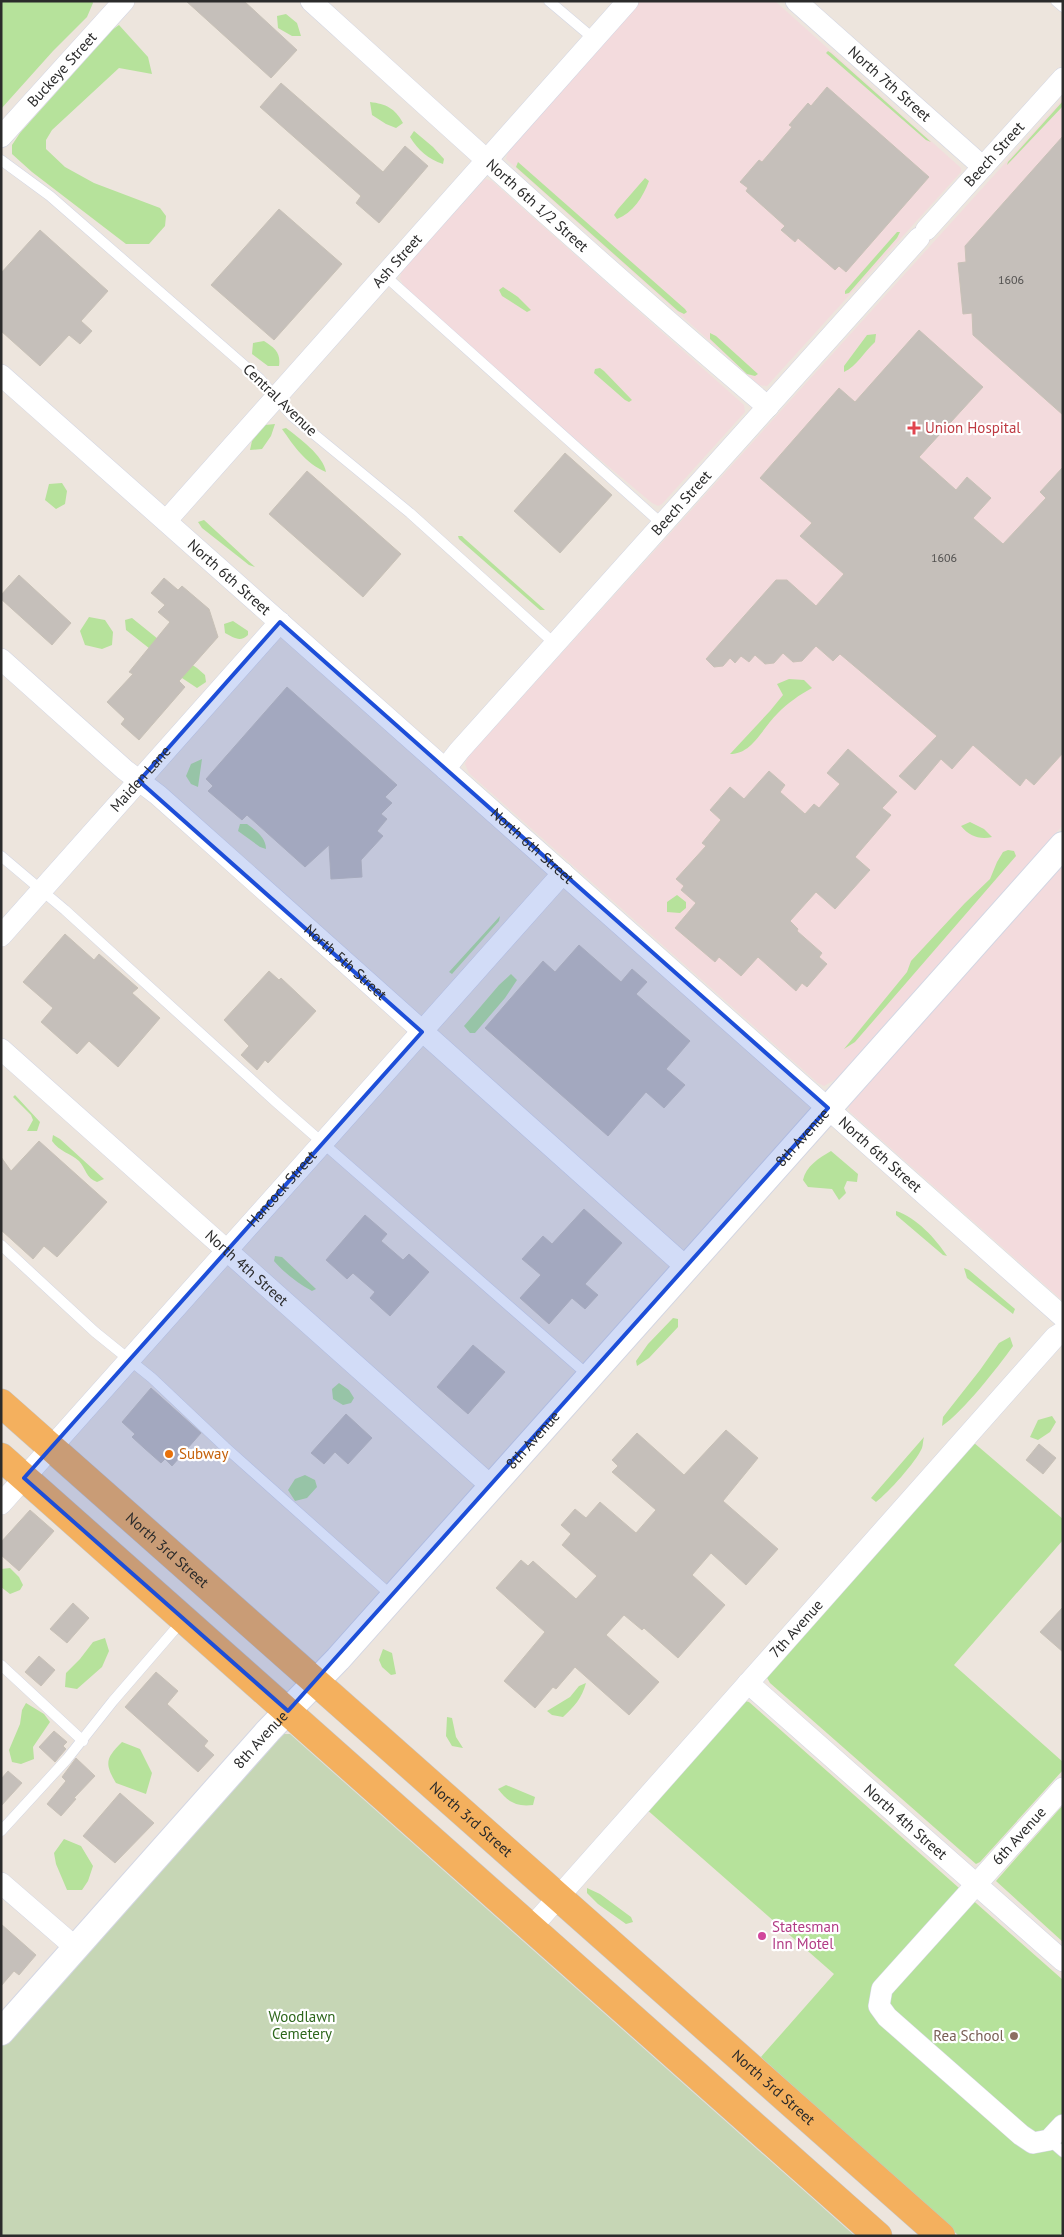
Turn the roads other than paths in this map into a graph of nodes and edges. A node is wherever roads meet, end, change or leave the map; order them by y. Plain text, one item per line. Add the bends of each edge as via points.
1 (124, 1) edge
2 (311, 1) edge
3 (549, 1) edge
4 (628, 1) edge
5 (796, 1) edge
6 (1056, 1) edge
7 (1063, 7) edge
8 (594, 39) junction
9 (1063, 78) edge
10 (1, 138) edge
11 (1, 160) edge
12 (486, 160) junction
13 (982, 167) junction
14 (382, 277) junction
15 (5, 386) edge
16 (276, 397) junction
17 (768, 407) junction
18 (166, 520) junction
19 (662, 524) junction
20 (280, 622) junction
21 (555, 644) junction
22 (1, 659) edge
23 (445, 768) junction
24 (139, 781) junction
25 (1063, 845) edge
26 (1, 856) edge
27 (563, 874) junction
28 (41, 890) junction
29 (1, 936) edge
30 (422, 1032) junction
31 (1, 1049) edge
32 (828, 1108) junction
33 (323, 1143) junction
34 (1, 1245) edge
35 (227, 1251) junction
36 (686, 1267) junction
37 (1063, 1317) edge
38 (1063, 1332) edge
39 (130, 1359) junction
40 (589, 1376) junction
41 (1, 1403) edge
42 (52, 1448) junction
43 (1, 1458) edge
44 (24, 1478) junction
45 (491, 1486) junction
46 (1, 1504) edge
47 (393, 1596) junction
48 (183, 1620) junction
49 (1, 1665) edge
50 (316, 1682) junction
51 (748, 1682) junction
52 (288, 1711) junction
53 (83, 1741) junction
54 (1063, 1788) edge
55 (1, 1830) edge
56 (1, 1883) edge
57 (976, 1884) junction
58 (559, 1896) junction
59 (531, 1928) junction
60 (76, 1948) junction
61 (1063, 1961) edge
62 (1, 2032) edge
63 (1058, 2139) edge
64 (878, 2236) edge
65 (941, 2236) edge

1 - 10 street, Buckeye Street
2 - 12 street, North 6th 1/2 Street
3 - 8 lane
4 - 8 street, Ash Street
5 - 13 street, North 7th Street
6 - 7 lane
8 - 12 street, Ash Street
9 - 13 street, Beech Street
11 - 16 lane, Central Avenue via 50,196 260,379
12 - 14 street, Ash Street
12 - 17 street, North 6th 1/2 Street
13 - 17 street, Beech Street
14 - 16 street, Ash Street
14 - 19 lane via 392,282
15 - 18 street, North 6th Street
16 - 18 street, Ash Street
16 - 21 lane, Central Avenue via 292,416 410,512
17 - 19 street, Beech Street
18 - 20 street, North 6th Street
19 - 21 street, Beech Street
20 - 23 street, North 6th Street
20 - 24 street, Maiden Lane
21 - 23 street, Beech Street
22 - 24 street, North 5th Street
23 - 27 street, North 6th Street
24 - 28 street, Maiden Lane
24 - 30 street, North 5th Street
25 - 32 street, 8th Avenue
26 - 28 lane
27 - 30 street, Hancock Street
27 - 32 street, North 6th Street
28 - 29 street, Maiden Lane
28 - 33 lane
30 - 33 street, Hancock Street
30 - 36 street, North 5th Street
31 - 35 street, North 4th Street
32 - 36 street, 8th Avenue
32 - 37 street, North 6th Street
33 - 35 street, Hancock Street
33 - 40 lane
34 - 39 lane via 95,1332
35 - 39 street, Hancock Street
35 - 45 street, North 4th Street
36 - 40 street, 8th Avenue
38 - 51 street, 7th Avenue via 1048,1344
39 - 42 street, Hancock Street
39 - 47 lane
40 - 45 street, 8th Avenue
41 - 42 highway, North 3rd Street
42 - 44 street, Hancock Street
42 - 50 highway, North 3rd Street
43 - 44 highway
44 - 46 street, Hancock Street
44 - 48 highway
45 - 47 street, 8th Avenue
47 - 50 street, 8th Avenue
48 - 52 highway
48 - 53 lane
49 - 53 lane
50 - 52 street, 8th Avenue
50 - 58 highway, North 3rd Street
51 - 57 street, North 4th Street
51 - 58 street, 7th Avenue
52 - 59 highway
52 - 60 street, 8th Avenue
53 - 55 lane
54 - 57 street, 6th Avenue
56 - 60 street
57 - 61 street, North 4th Street
57 - 63 street, 6th Avenue via 882,1989 879,2006 887,2017 1021,2135 1033,2142
58 - 59 street, 7th Avenue
58 - 65 highway, North 3rd Street
59 - 64 highway
60 - 62 street, 8th Avenue

